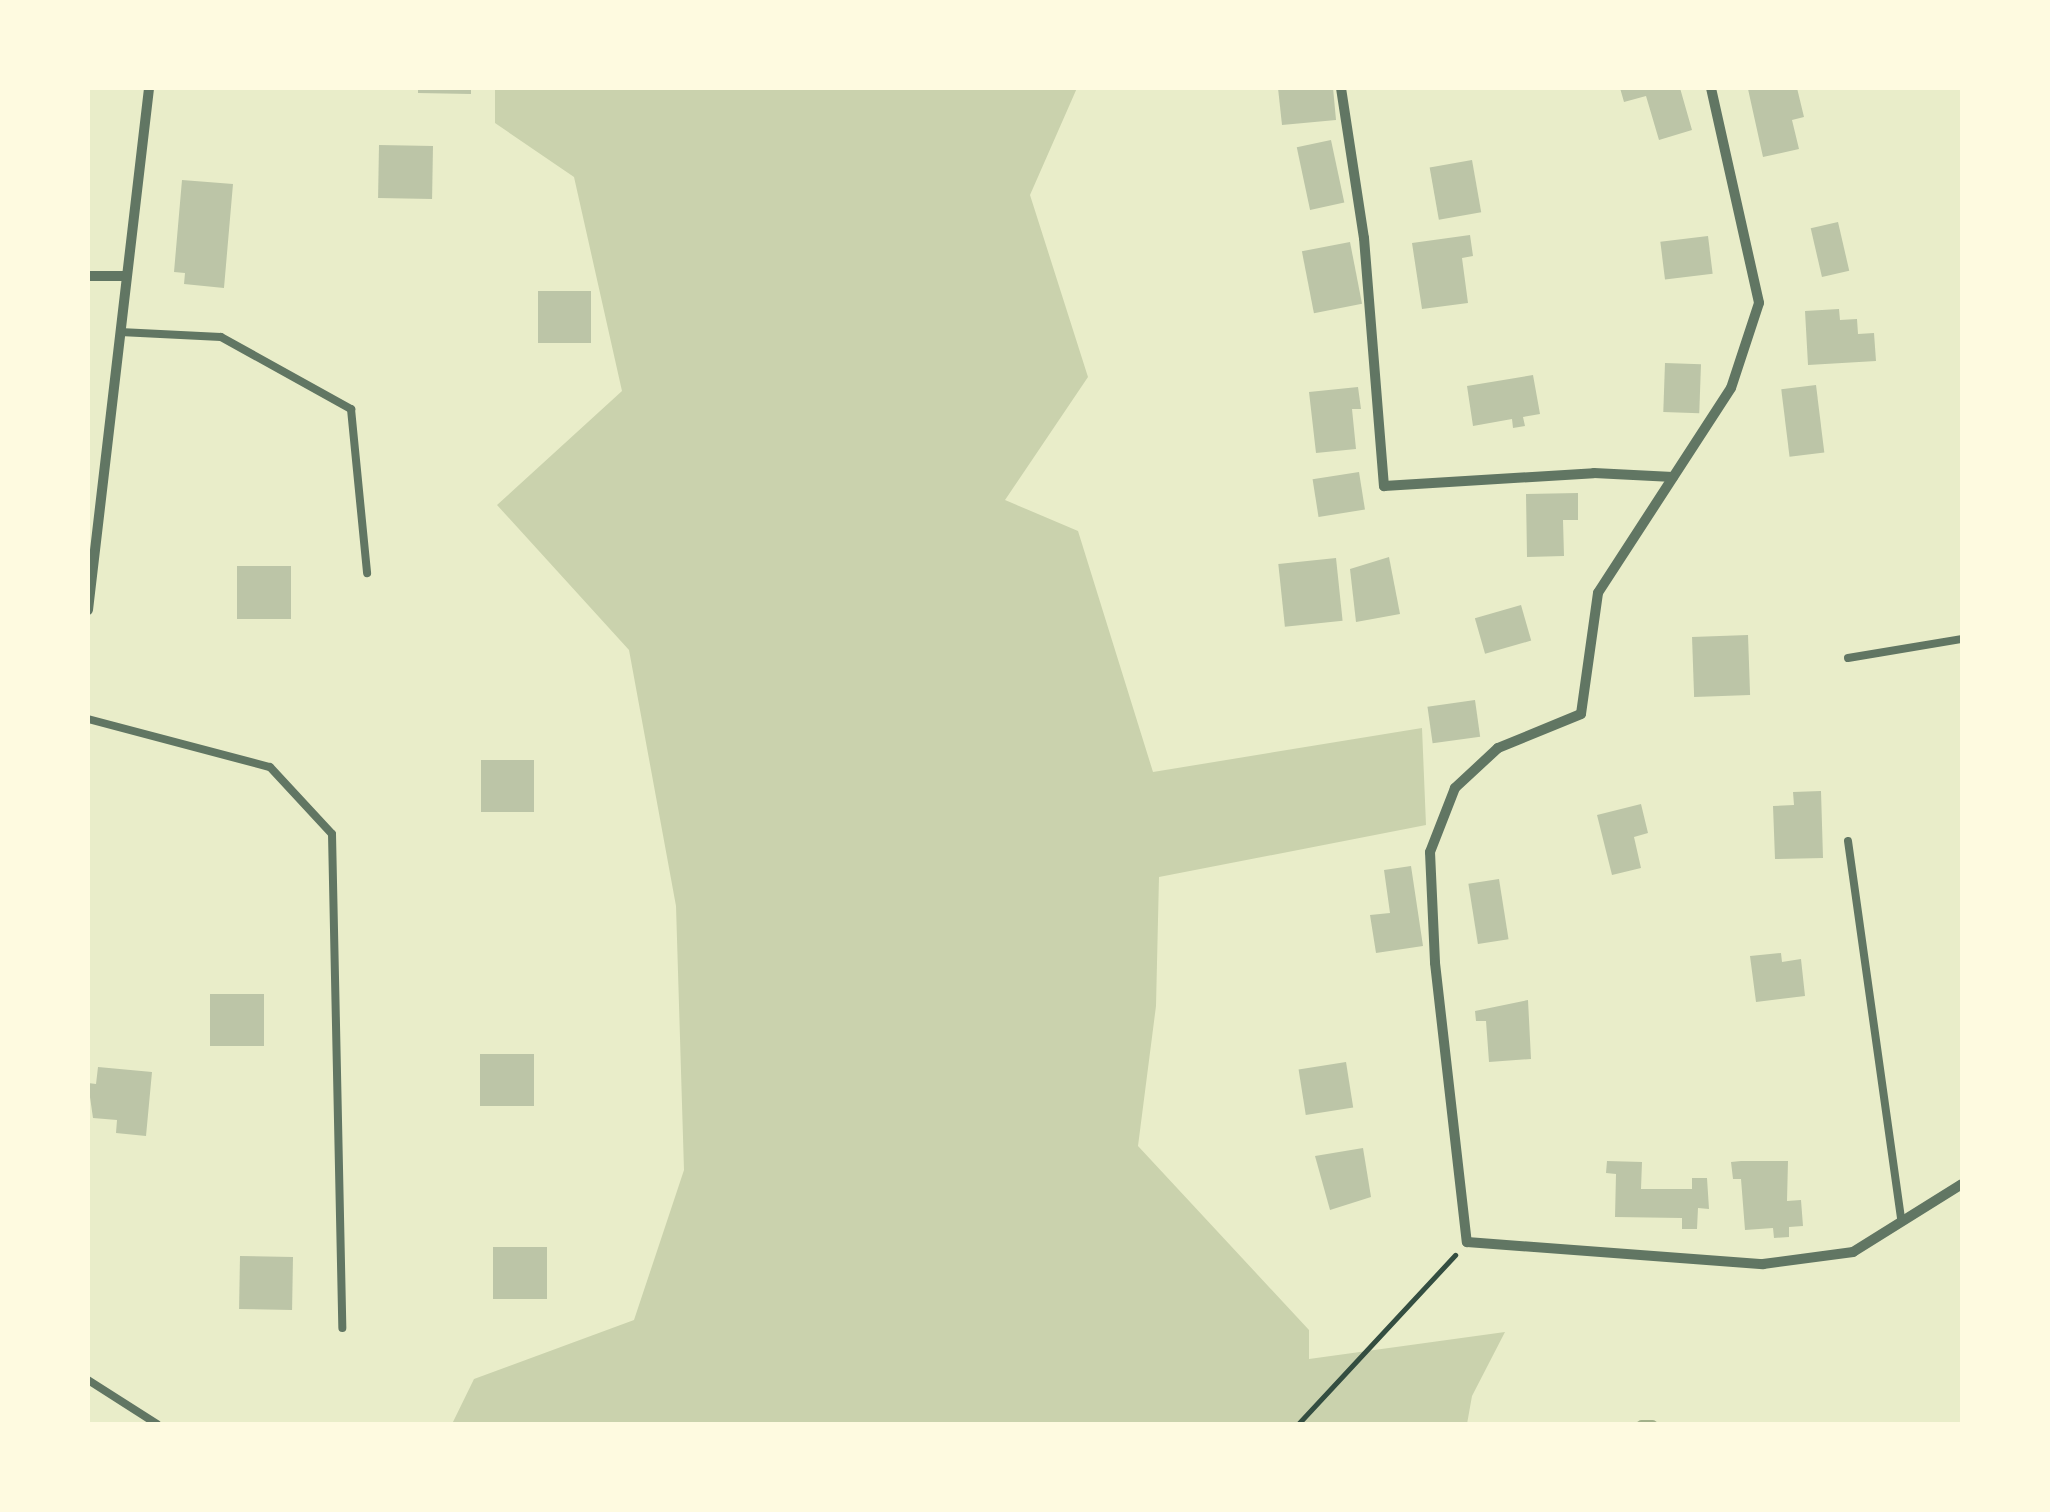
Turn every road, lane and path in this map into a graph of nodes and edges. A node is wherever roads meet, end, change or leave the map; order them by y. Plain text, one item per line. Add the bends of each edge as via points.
1 (148, 88) edge
2 (1341, 88) edge
3 (1711, 88) edge
4 (88, 276) edge
5 (126, 276) junction
6 (120, 332) junction
7 (1673, 476) junction
8 (91, 557) edge
9 (366, 574) dead end
10 (88, 610) edge
11 (1962, 639) edge
12 (1848, 658) dead end
13 (88, 719) edge
14 (1848, 841) dead end
15 (1962, 1184) edge
16 (1901, 1218) junction
17 (1468, 1242) junction
18 (342, 1328) dead end
19 (88, 1380) edge
20 (157, 1424) edge
21 (1298, 1424) edge

1 - 5 street
2 - 7 street via 1368,272 1384,486 1594,473
3 - 7 street via 1759,303 1731,388
4 - 5 street
5 - 6 street
6 - 8 street
6 - 9 lane via 221,337 351,409
7 - 17 street via 1598,593 1580,714 1498,748 1454,788 1430,852 1434,964
8 - 10 street
11 - 12 lane
13 - 18 lane via 270,767 332,834
14 - 16 lane
15 - 16 street
16 - 17 street via 1853,1252 1763,1264
17 - 21 path
19 - 20 lane

